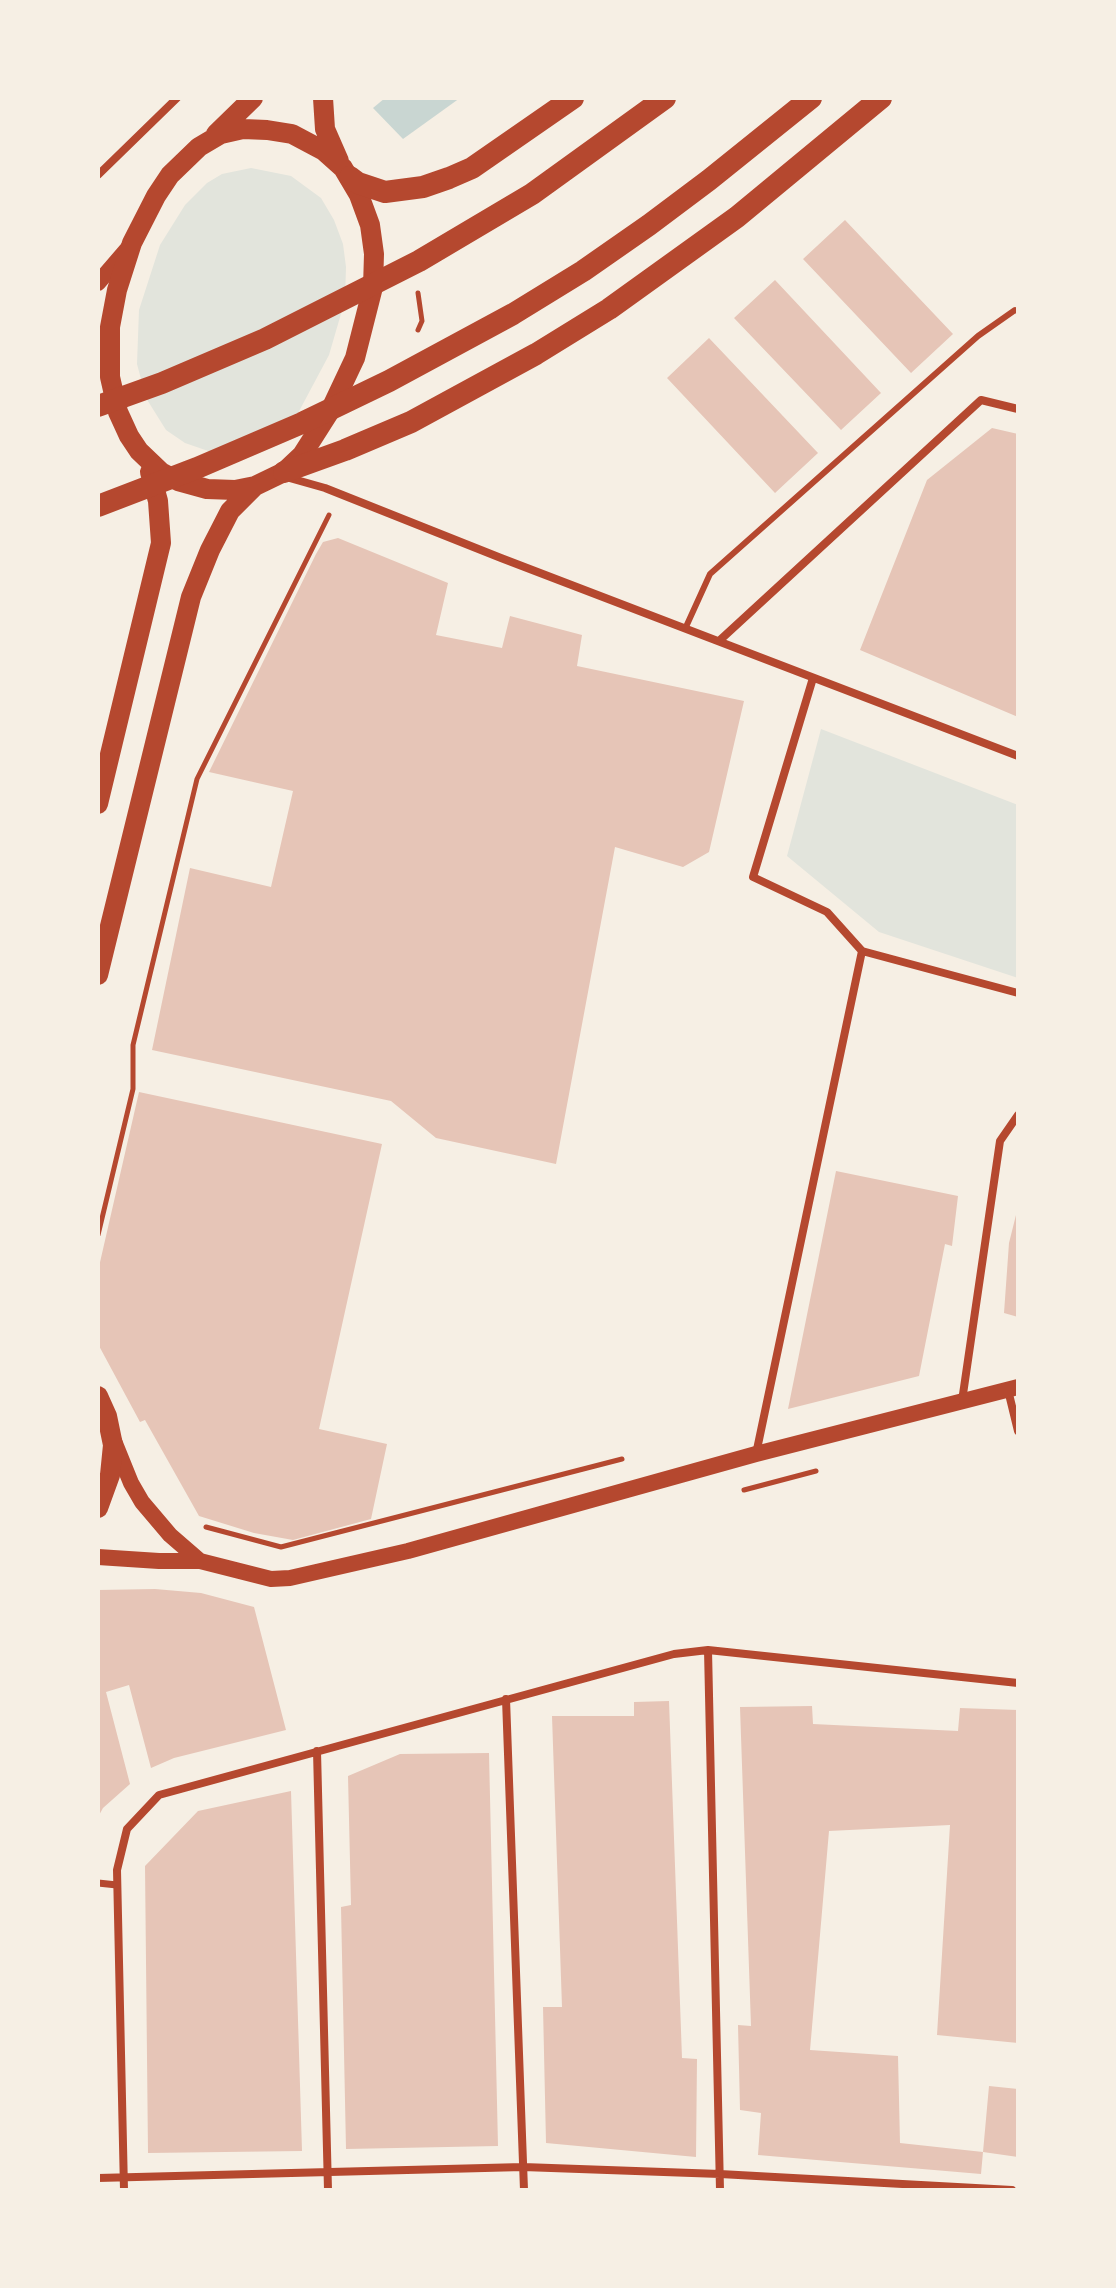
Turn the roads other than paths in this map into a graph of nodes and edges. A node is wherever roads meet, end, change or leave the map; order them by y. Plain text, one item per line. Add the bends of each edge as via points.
1 (177, 98) edge
2 (253, 98) edge
3 (323, 98) edge
4 (573, 98) edge
5 (665, 98) edge
6 (811, 98) edge
7 (881, 98) edge
8 (205, 143) junction
9 (346, 172) junction
10 (98, 175) edge
11 (132, 243) junction
12 (98, 283) edge
13 (1018, 311) edge
14 (98, 406) edge
15 (1018, 409) edge
16 (139, 451) junction
17 (282, 474) junction
18 (255, 486) junction
19 (98, 506) edge
20 (685, 629) junction
21 (719, 641) junction
22 (813, 678) junction
23 (1018, 756) edge
24 (98, 804) edge
25 (862, 951) junction
26 (98, 975) edge
27 (1018, 993) edge
28 (1018, 1115) edge
29 (1013, 1388) edge
30 (98, 1396) edge
31 (962, 1402) junction
32 (111, 1430) junction
33 (1018, 1431) edge
34 (756, 1454) junction
35 (98, 1508) edge
36 (98, 1557) edge
37 (200, 1561) junction
38 (708, 1650) junction
39 (1018, 1683) edge
40 (506, 1699) junction
41 (317, 1751) junction
42 (98, 1883) edge
43 (117, 1885) junction
44 (523, 2167) junction
45 (327, 2172) junction
46 (720, 2174) junction
47 (124, 2177) junction
48 (98, 2178) edge
49 (872, 2185) edge
50 (124, 2190) edge
51 (328, 2190) edge
52 (524, 2190) edge
53 (720, 2190) edge
54 (1012, 2190) edge

1 - 10 street
2 - 8 main road
3 - 9 main road via 325,129
4 - 9 highway via 472,168 423,187 385,192 358,183
5 - 14 highway via 532,194 419,261 265,339
6 - 19 highway via 709,180 583,271 513,314 302,423
7 - 17 highway via 737,217 597,317 411,422
8 - 9 main road via 243,129 280,131 314,145
8 - 11 main road via 170,175
9 - 17 main road via 372,236 369,309 335,402 311,442
11 - 12 main road
11 - 16 main road via 112,309 109,368 124,429
13 - 20 lane via 978,336 710,574
15 - 21 street via 981,400
16 - 18 main road via 161,472 187,484 217,490
16 - 24 main road via 158,501 161,543
17 - 18 main road
17 - 20 street
18 - 26 main road via 230,511 191,597
20 - 21 street
21 - 22 street
22 - 23 street
22 - 25 street via 753,877 827,912
25 - 27 street
25 - 34 street
28 - 31 street via 1000,1141
29 - 31 main road
29 - 33 street
30 - 32 main road
31 - 34 main road
32 - 35 main road via 113,1459
32 - 37 main road via 142,1502
34 - 37 main road via 408,1551 290,1578 271,1579
36 - 37 main road
38 - 39 street
38 - 40 street via 674,1654
38 - 46 street
40 - 41 street
40 - 44 street
41 - 43 street via 159,1795 127,1829
41 - 45 street
42 - 43 street
43 - 47 street
44 - 45 street
44 - 46 street
44 - 52 street
45 - 47 street
45 - 51 street
46 - 49 street
46 - 53 street
47 - 48 street
47 - 50 street
49 - 54 street

